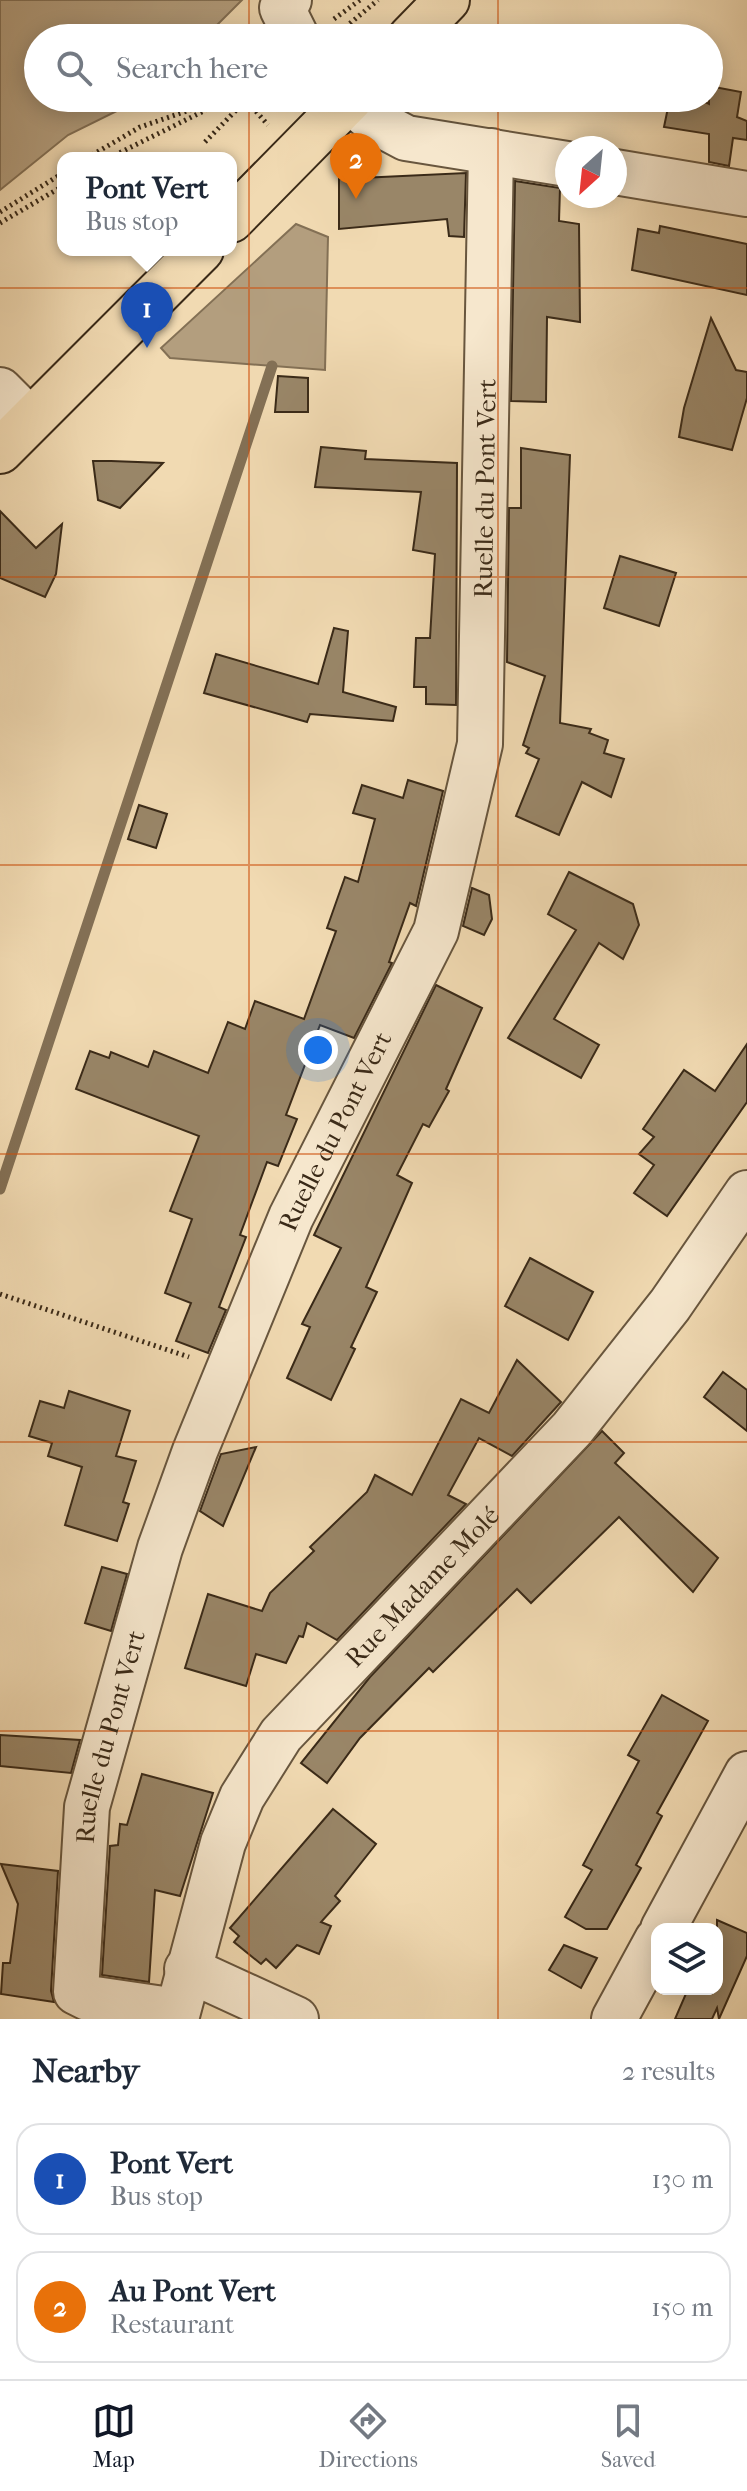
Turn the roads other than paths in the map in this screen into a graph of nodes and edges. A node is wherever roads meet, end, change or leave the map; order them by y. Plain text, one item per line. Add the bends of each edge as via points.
1 (289, 0) edge
2 (447, 0) edge
3 (290, 24) edge
4 (424, 24) edge
5 (335, 112) edge
6 (367, 112) edge
7 (491, 151) junction
8 (555, 162) edge
9 (627, 174) edge
10 (747, 194) edge
11 (237, 214) edge
12 (195, 256) edge
13 (0, 390) edge
14 (30, 420) junction
15 (0, 451) edge
16 (747, 1193) edge
17 (747, 1774) edge
18 (666, 1923) edge
19 (651, 1951) edge
20 (187, 1969) junction
21 (176, 2015) edge
22 (296, 2019) edge
23 (614, 2019) edge

1 - 3 street via 282,8
2 - 4 main road
5 - 11 main road
6 - 7 street via 406,138
7 - 8 street
7 - 21 street, Ruelle du Pont Vert via 480,744 436,931 291,1217 227,1370 160,1548 87,1807 76,1992
9 - 10 street
12 - 14 main road
13 - 14 street
14 - 15 main road
16 - 20 street, Rue Madame Molé via 670,1305 572,1429 281,1735 242,1797 223,1843
17 - 18 street
19 - 23 street
20 - 21 street, Rue Madame Molé
20 - 22 street

